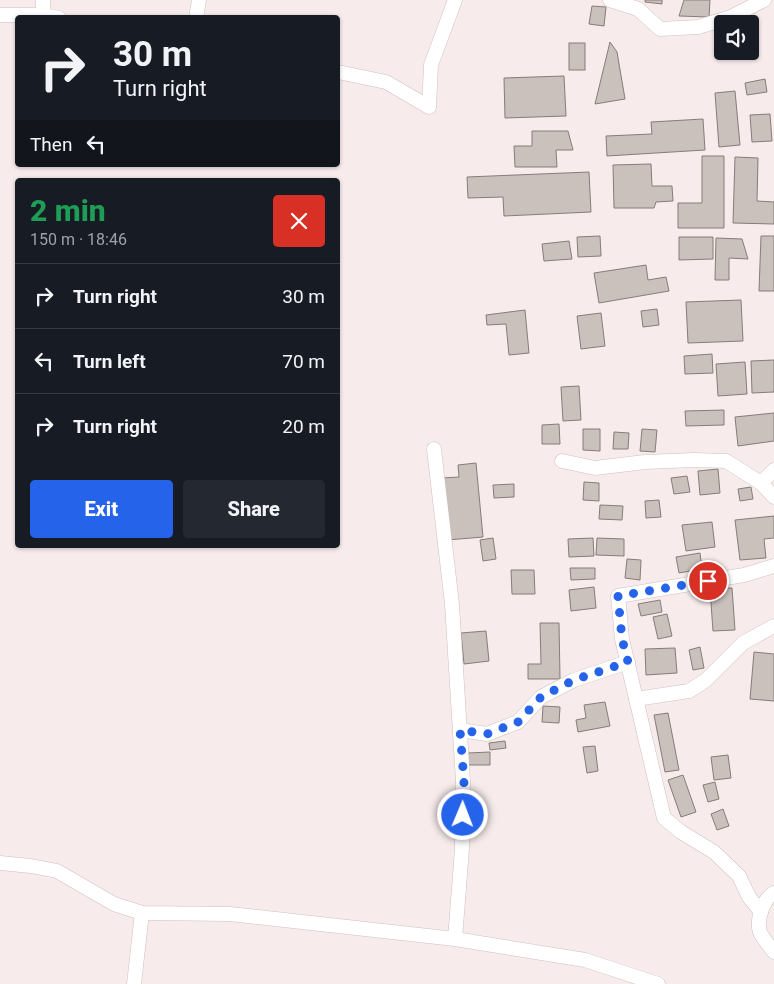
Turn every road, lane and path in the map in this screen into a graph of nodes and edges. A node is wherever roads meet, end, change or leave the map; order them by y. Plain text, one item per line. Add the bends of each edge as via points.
1 (43, 0) edge
2 (199, 0) edge
3 (455, 0) edge
4 (610, 0) edge
5 (764, 0) edge
6 (0, 15) edge
7 (44, 15) joint
8 (196, 15) edge
9 (340, 72) edge
10 (434, 449) dead end
11 (562, 462) dead end
12 (774, 470) edge
13 (761, 483) junction
14 (774, 497) edge
15 (774, 566) edge
16 (774, 626) edge
17 (628, 662) junction
18 (636, 699) junction
19 (460, 730) junction
20 (0, 864) edge
21 (774, 893) edge
22 (760, 912) junction
23 (142, 913) junction
24 (455, 939) junction
25 (774, 952) edge
26 (134, 984) edge
27 (658, 984) edge

1 - 7 street
2 - 8 street
3 - 9 street via 431,65 429,107 386,82
4 - 5 street via 638,8 660,28 698,27 731,17
6 - 7 street
10 - 19 street via 452,604
11 - 13 street via 595,468 645,462 726,461
12 - 13 street
13 - 14 street
15 - 17 street via 744,575 618,596
16 - 18 street via 743,643 706,680 689,691
17 - 18 street
17 - 19 street via 574,680 541,697 518,722 487,734
18 - 22 street via 664,818 714,852 739,876
19 - 24 street via 464,781
20 - 23 street via 58,871 114,904
21 - 22 street
22 - 25 street via 760,932
23 - 24 street via 230,914
23 - 26 street
24 - 27 street via 585,960

